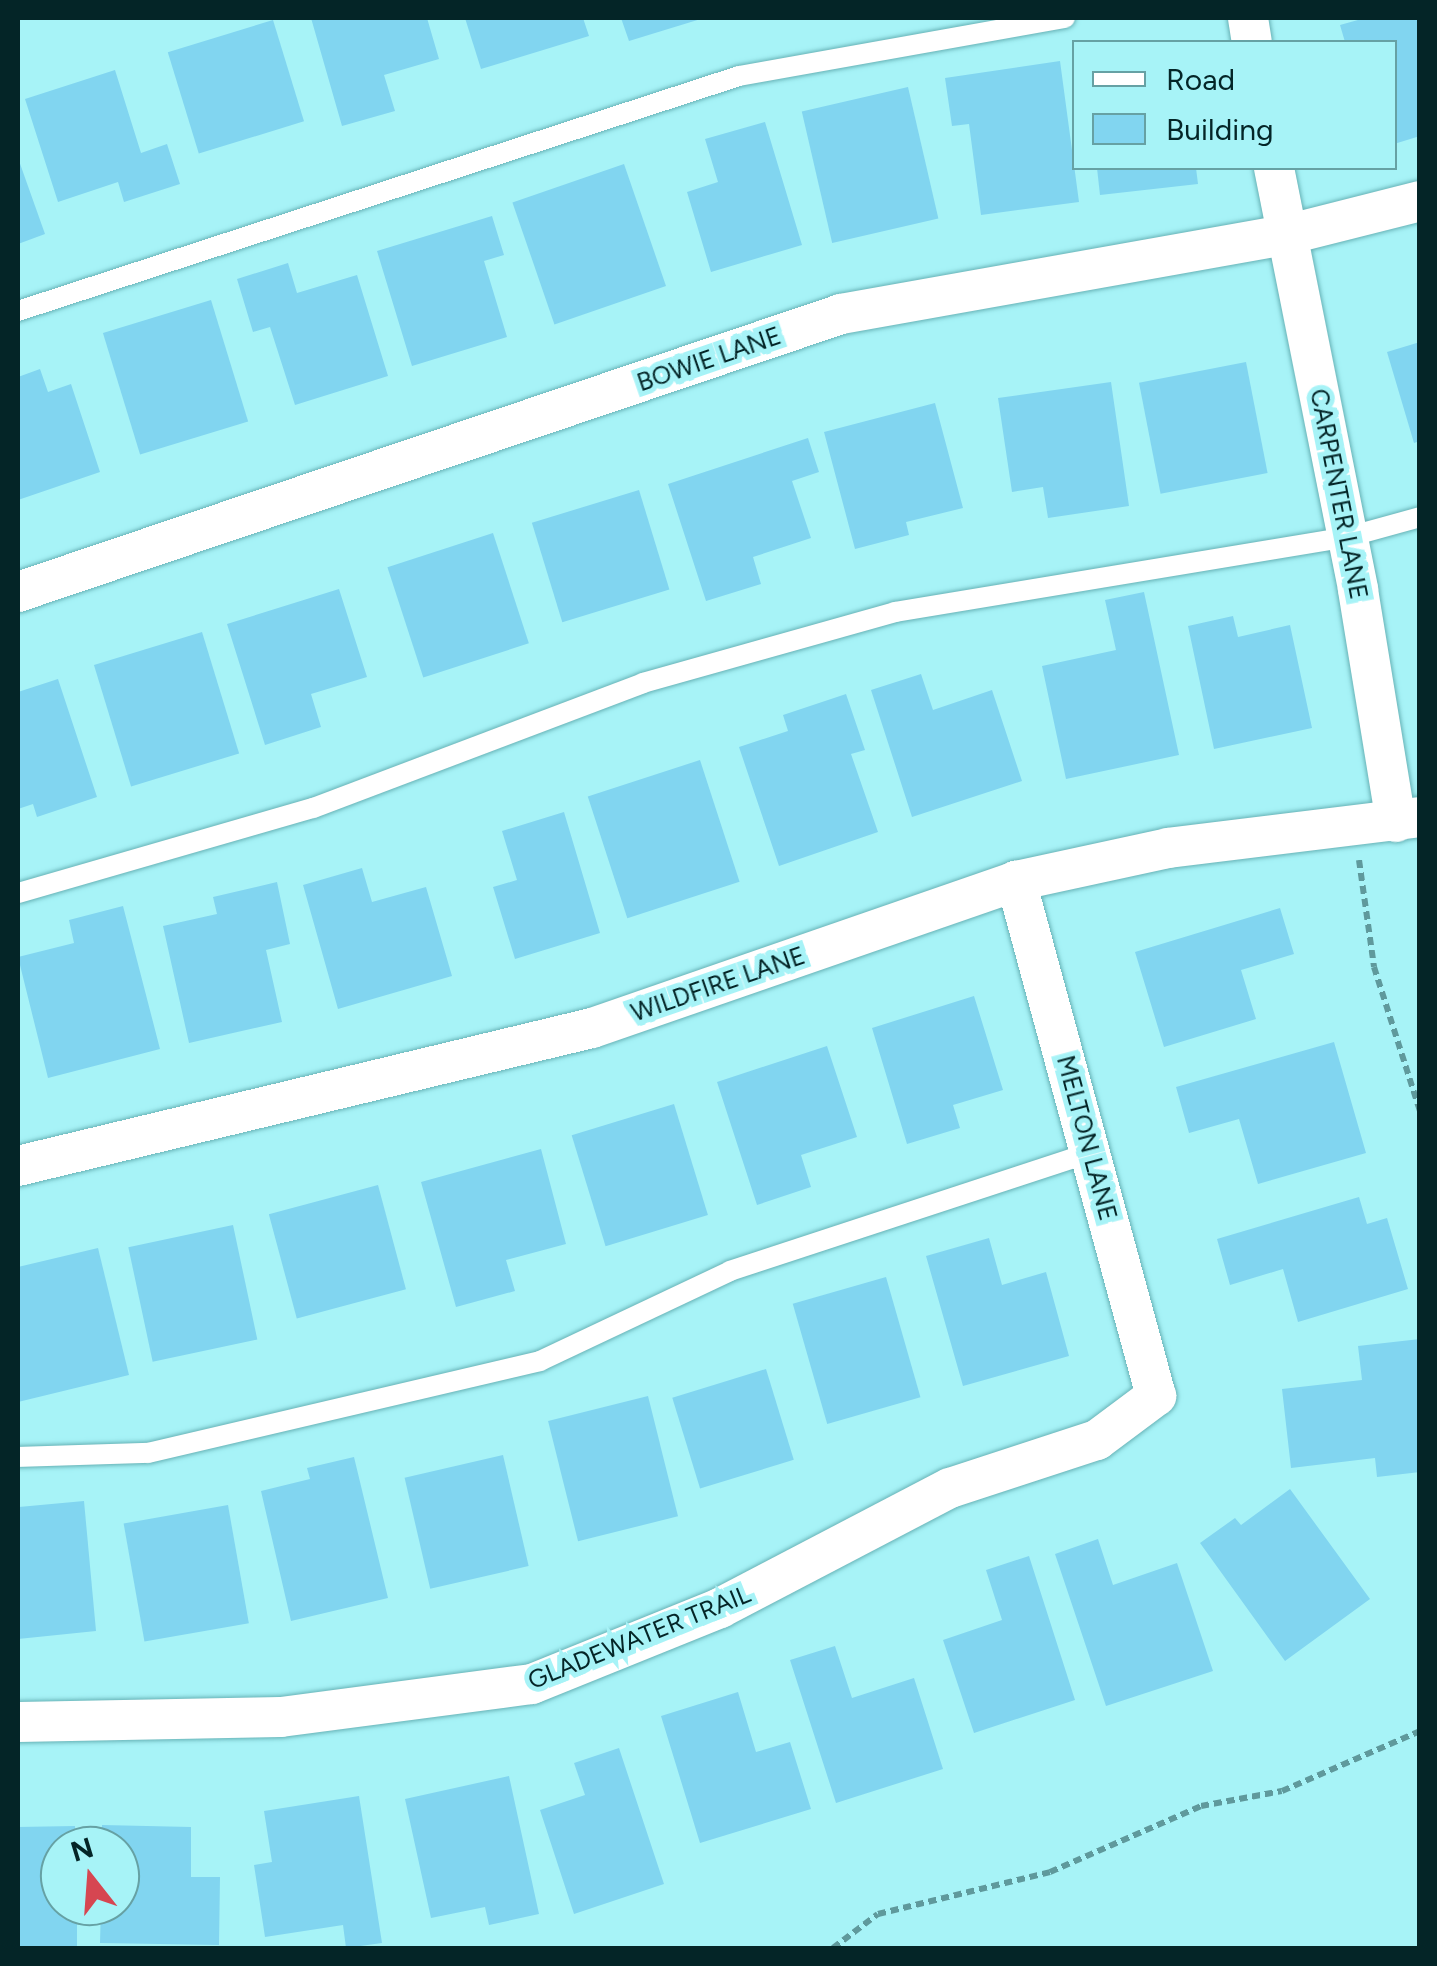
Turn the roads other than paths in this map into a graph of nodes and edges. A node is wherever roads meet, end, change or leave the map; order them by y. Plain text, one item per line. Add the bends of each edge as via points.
1 (1065, 18) edge
2 (1274, 170) edge
3 (1420, 200) edge
4 (1286, 234) junction
5 (18, 312) edge
6 (1420, 517) edge
7 (1348, 537) junction
8 (18, 592) edge
9 (1408, 819) edge
10 (1016, 881) junction
11 (18, 893) edge
12 (1091, 1152) junction
13 (18, 1166) edge
14 (1156, 1396) joint
15 (18, 1457) edge
16 (18, 1722) edge

1 - 5 lane via 739,76
2 - 4 street, CARPENTER LANE
3 - 4 street, BOWIE LANE
4 - 7 street, CARPENTER LANE
4 - 8 street, BOWIE LANE via 841,314
6 - 7 lane
7 - 9 street, CARPENTER LANE
7 - 11 lane via 896,612 643,684 313,808
9 - 10 street, WILDFIRE LANE via 1168,848
10 - 12 street, MELTON LANE
10 - 13 street, WILDFIRE LANE via 592,1028
12 - 14 street, MELTON LANE
12 - 15 lane via 730,1271 540,1361 148,1453
14 - 16 street, GLADEWATER TRAIL via 1098,1440 950,1488 720,1608 532,1684 281,1718

